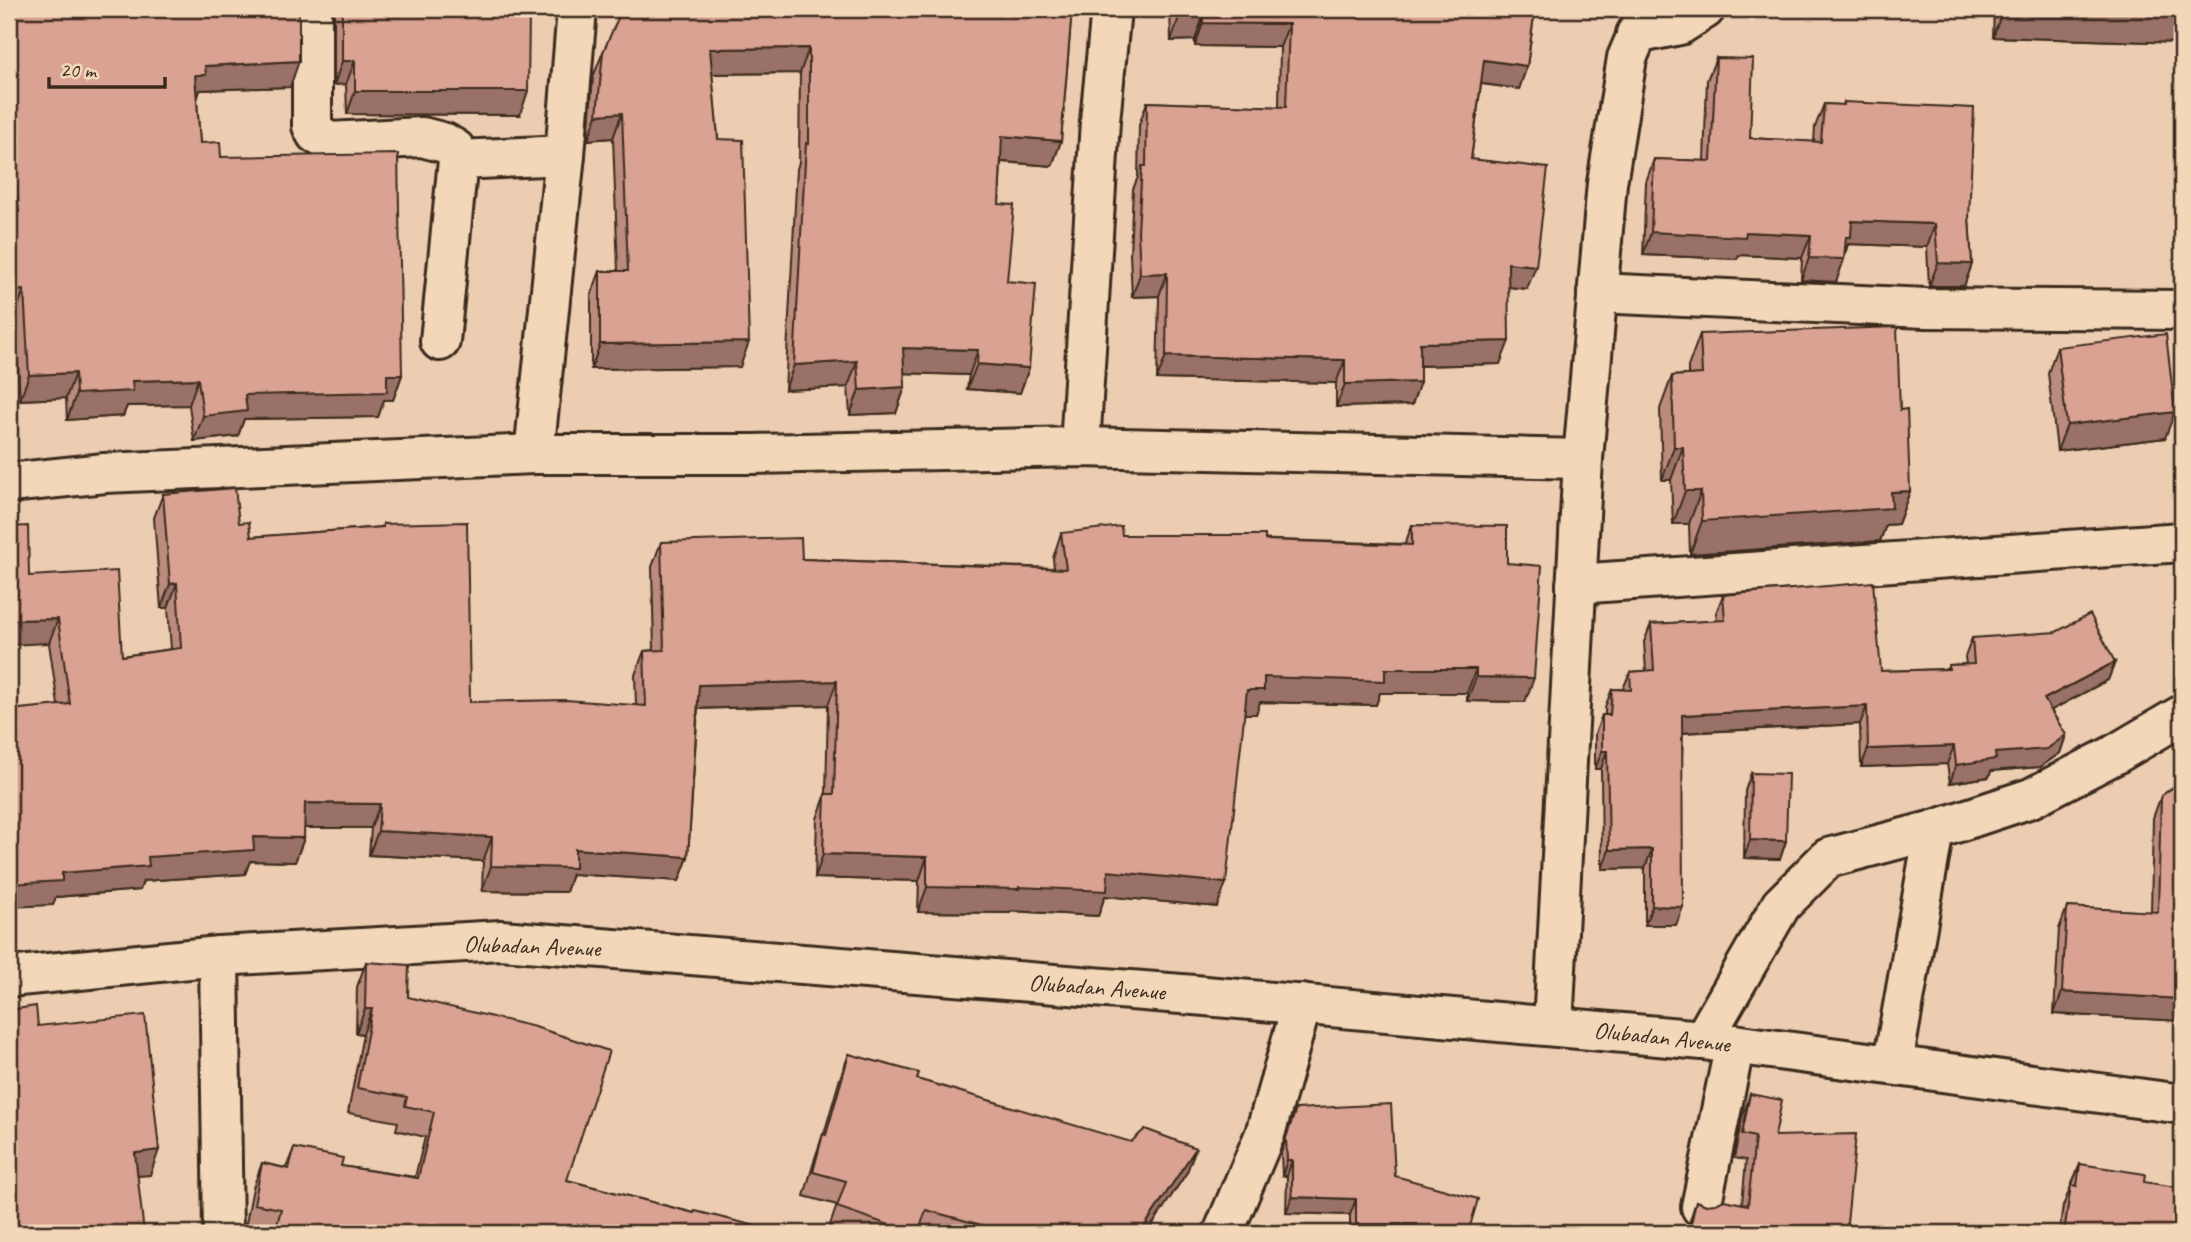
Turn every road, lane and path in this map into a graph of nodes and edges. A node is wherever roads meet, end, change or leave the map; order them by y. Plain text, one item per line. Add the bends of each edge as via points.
1 (312, 9) edge
2 (577, 9) edge
3 (1111, 9) edge
4 (1705, 9) edge
5 (1642, 21) edge
6 (565, 155) junction
7 (458, 159) junction
8 (1597, 293) junction
9 (2182, 310) edge
10 (440, 341) dead end
11 (1080, 447) junction
12 (534, 454) junction
13 (1583, 459) junction
14 (9, 483) edge
15 (2182, 542) edge
16 (1576, 584) junction
17 (2182, 715) edge
18 (1934, 831) junction
19 (219, 956) junction
20 (9, 977) edge
21 (1302, 1004) junction
22 (1553, 1026) junction
23 (1719, 1042) junction
24 (1893, 1063) junction
25 (2182, 1104) edge
26 (1701, 1207) edge
27 (223, 1233) edge
28 (1223, 1233) edge

1 - 7 street via 312,126 316,134 330,142 422,137 455,149
2 - 6 street
3 - 11 street
4 - 5 street via 1680,25
5 - 8 street via 1627,58 1607,183
6 - 7 street
6 - 12 street
7 - 10 street
8 - 9 street via 1926,308
8 - 13 street
11 - 12 street
11 - 13 street
12 - 14 street via 105,472
13 - 16 street
15 - 16 street
16 - 22 street
17 - 18 street via 2031,798
18 - 23 street via 1828,858 1781,905
18 - 24 street
19 - 20 street, Olubadan Avenue
19 - 21 street, Olubadan Avenue via 501,940
19 - 27 street
21 - 22 street, Olubadan Avenue
21 - 28 street via 1265,1133
22 - 23 street, Olubadan Avenue
23 - 24 street, Olubadan Avenue
23 - 26 street
24 - 25 street, Olubadan Avenue

